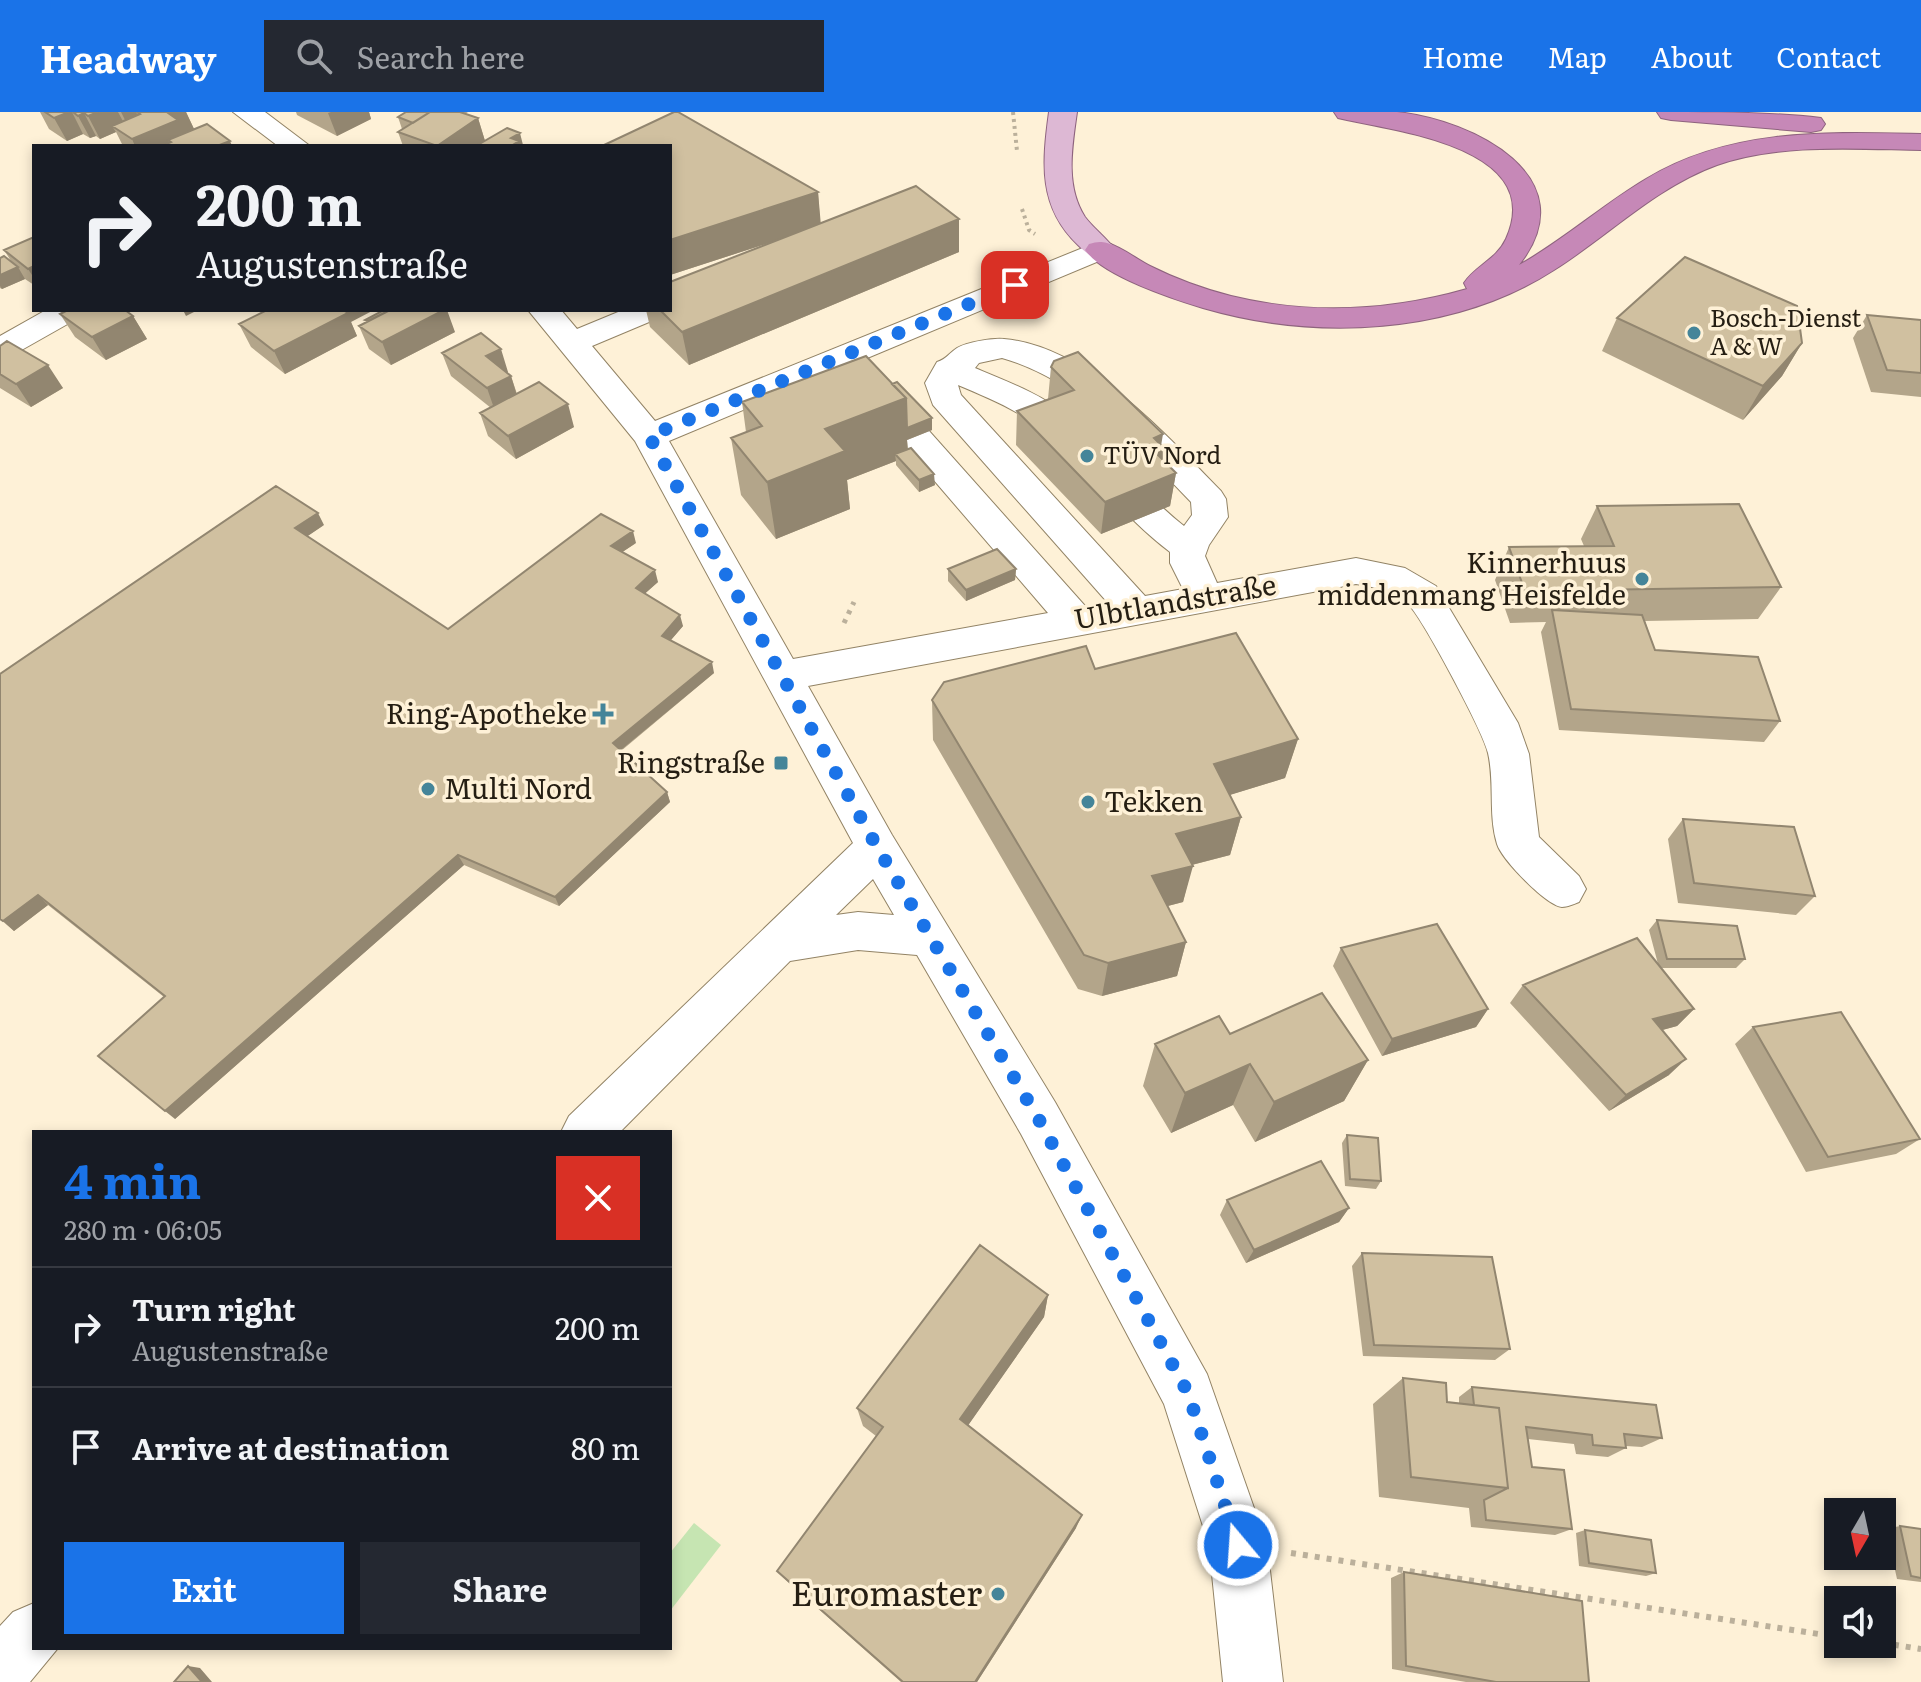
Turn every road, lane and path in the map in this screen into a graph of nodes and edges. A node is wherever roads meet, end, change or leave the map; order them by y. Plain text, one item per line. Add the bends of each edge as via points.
1 (247, 112) edge
2 (1063, 112) edge
3 (1348, 112) edge
4 (1671, 112) edge
5 (1921, 133) edge
6 (1921, 142) edge
7 (293, 144) edge
8 (1100, 250) junction
9 (1443, 306) junction
10 (65, 312) edge
11 (546, 312) edge
12 (645, 312) edge
13 (572, 343) junction
14 (0, 349) edge
15 (844, 356) junction
16 (949, 369) junction
17 (649, 436) junction
18 (1186, 555) junction
19 (1206, 597) junction
20 (854, 602) dead end
21 (1135, 609) junction
22 (848, 619) dead end
23 (1076, 620) junction
24 (782, 676) junction
25 (877, 847) junction
26 (1564, 889) dead end
27 (932, 937) junction
28 (777, 944) junction
29 (588, 1130) edge
30 (1238, 1545) junction
31 (32, 1635) edge
32 (1824, 1635) edge
33 (1896, 1645) edge
34 (1921, 1649) edge
35 (0, 1670) edge
36 (1253, 1682) edge

1 - 7 street
2 - 8 main road via 1058,187 1066,214
3 - 9 highway via 1429,128 1467,142 1491,153 1523,187 1524,233 1511,257
4 - 5 highway
6 - 9 highway via 1772,146 1708,158 1648,188 1569,248 1516,279
8 - 9 highway via 1188,294 1250,309 1371,318
8 - 15 street
10 - 14 street
11 - 13 street
12 - 13 street
13 - 17 street
15 - 17 street
15 - 23 street
16 - 18 street via 1021,399 1138,519
16 - 18 street via 963,355 989,349 1032,353 1124,414 1208,499 1210,517
16 - 21 street via 941,383 945,398
17 - 24 street
18 - 19 street
19 - 21 street, Ulbtlandstraße
19 - 26 street, Ulbtlandstraße via 1356,571 1392,577 1423,595 1498,723 1509,754 1519,845
20 - 22 path
21 - 23 street, Ulbtlandstraße
23 - 24 street, Ulbtlandstraße
24 - 25 street
25 - 27 street
25 - 28 street
27 - 28 street via 858,931
27 - 30 street via 1188,1393
28 - 29 street
30 - 32 path
30 - 36 street
31 - 35 street
33 - 34 path

